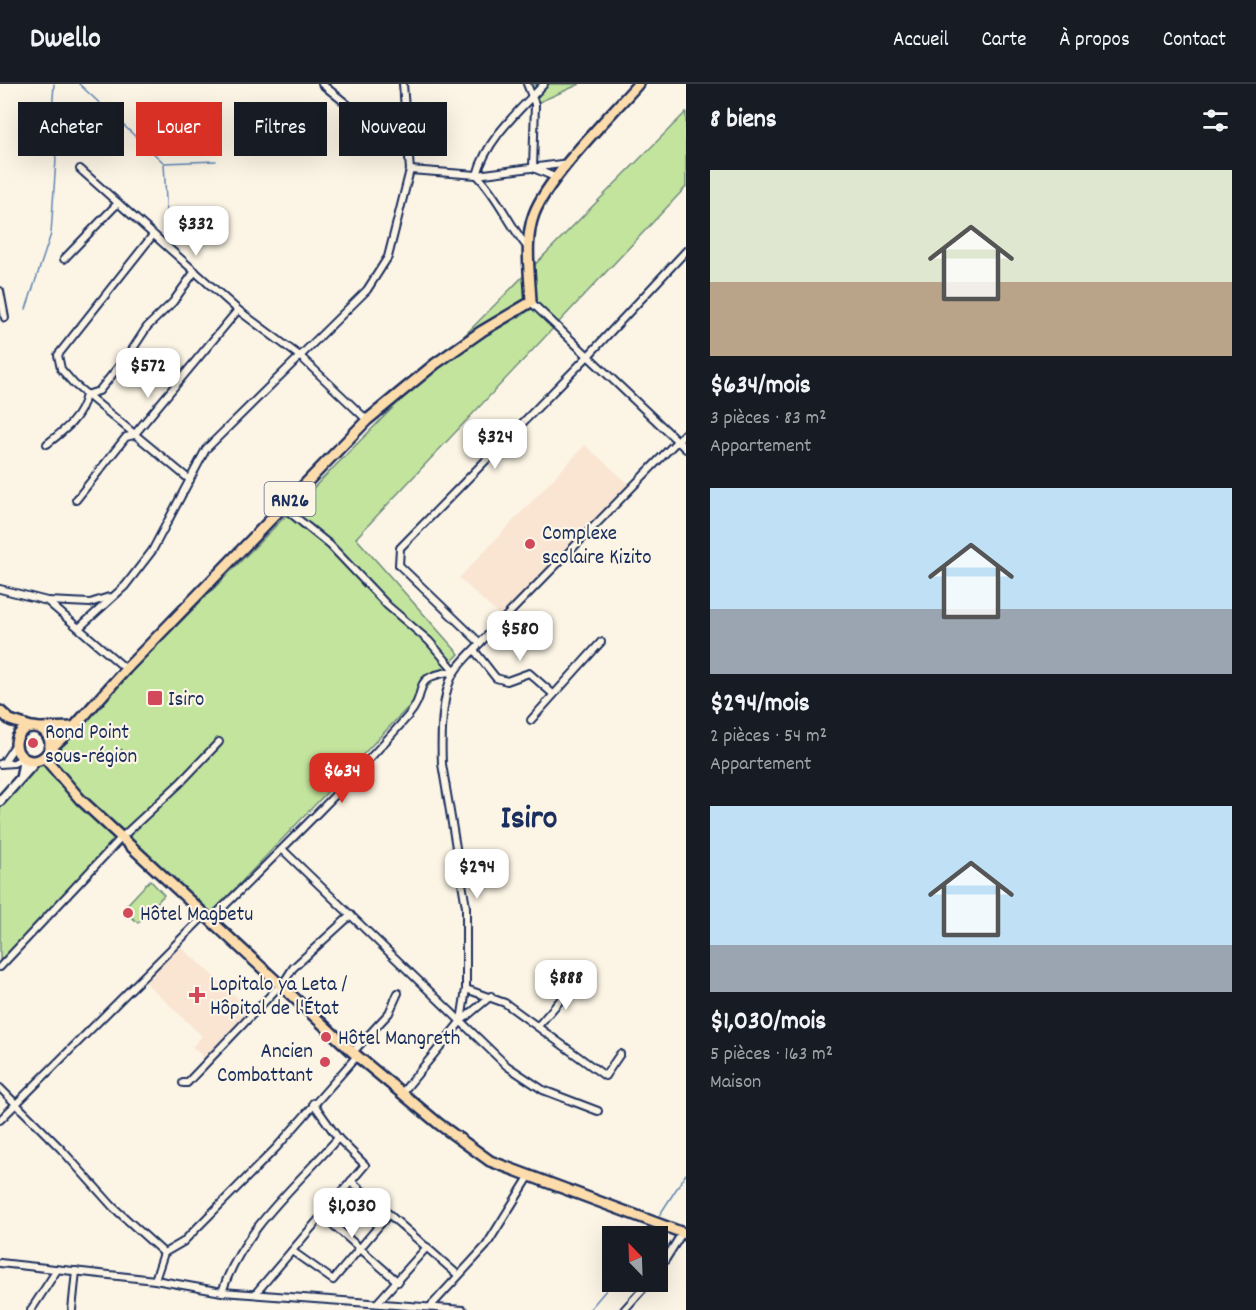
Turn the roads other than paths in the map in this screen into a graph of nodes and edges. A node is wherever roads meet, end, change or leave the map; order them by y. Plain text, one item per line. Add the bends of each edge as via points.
1 (322, 84) edge
2 (403, 84) edge
3 (528, 84) edge
4 (544, 84) edge
5 (638, 84) edge
6 (532, 97) junction
7 (344, 102) edge
8 (405, 102) edge
9 (409, 156) edge
10 (570, 163) junction
11 (533, 168) junction
12 (80, 169) dead end
13 (410, 170) junction
14 (477, 175) junction
15 (557, 179) junction
16 (118, 203) junction
17 (153, 236) junction
18 (529, 249) junction
19 (686, 250) edge
20 (64, 259) dead end
21 (195, 271) junction
22 (0, 292) edge
23 (531, 302) junction
24 (238, 310) junction
25 (5, 318) dead end
26 (588, 356) junction
27 (301, 357) junction
28 (86, 395) junction
29 (367, 420) junction
30 (686, 432) edge
31 (134, 435) junction
32 (678, 441) junction
33 (47, 444) dead end
34 (686, 449) edge
35 (189, 480) junction
36 (76, 500) dead end
37 (283, 507) junction
38 (0, 589) edge
39 (111, 597) junction
40 (47, 601) junction
41 (80, 627) junction
42 (601, 642) dead end
43 (480, 643) junction
44 (474, 650) junction
45 (126, 669) junction
46 (455, 671) junction
47 (553, 694) junction
48 (0, 711) edge
49 (10, 720) junction
50 (531, 720) dead end
51 (36, 727) junction
52 (75, 727) junction
53 (16, 742) junction
54 (219, 742) dead end
55 (43, 756) junction
56 (24, 758) junction
57 (2, 763) edge
58 (21, 777) junction
59 (0, 801) edge
60 (122, 837) junction
61 (283, 850) junction
62 (351, 915) junction
63 (208, 916) junction
64 (0, 967) edge
65 (577, 981) dead end
66 (281, 984) junction
67 (466, 989) junction
68 (398, 993) dead end
69 (491, 996) junction
70 (461, 1022) junction
71 (538, 1026) junction
72 (355, 1054) junction
73 (620, 1054) dead end
74 (183, 1083) dead end
75 (0, 1088) edge
76 (402, 1093) junction
77 (313, 1103) junction
78 (16, 1104) junction
79 (598, 1111) dead end
80 (0, 1120) edge
81 (338, 1138) junction
82 (529, 1177) junction
83 (351, 1181) junction
84 (389, 1214) junction
85 (322, 1215) junction
86 (684, 1234) edge
87 (427, 1246) junction
88 (360, 1248) junction
89 (292, 1251) junction
90 (164, 1253) junction
91 (668, 1257) edge
92 (0, 1263) edge
93 (57, 1270) junction
94 (76, 1271) junction
95 (458, 1275) junction
96 (154, 1280) junction
97 (398, 1282) junction
98 (222, 1292) junction
99 (640, 1292) edge
100 (255, 1294) junction
101 (377, 1303) junction
102 (430, 1307) junction
103 (32, 1310) edge
104 (72, 1310) edge
105 (463, 1310) edge
106 (624, 1310) edge

1 - 7 street
2 - 8 street
3 - 6 street
4 - 6 street
5 - 10 main road
6 - 11 street
6 - 14 street via 494,141
9 - 13 street
10 - 11 street
10 - 15 main road
11 - 14 street
11 - 15 street
12 - 16 street
13 - 14 street
13 - 27 street via 388,257 367,290
14 - 18 street via 487,184 513,230
15 - 18 main road via 533,216
16 - 17 street
16 - 20 street
17 - 21 street
17 - 28 street via 58,355 61,369
18 - 23 main road
19 - 26 street
21 - 24 street
21 - 28 street via 99,391
22 - 25 street
23 - 26 street
23 - 29 main road, RN26 via 445,358
24 - 27 street
24 - 31 street
26 - 32 street
26 - 43 street via 400,548 399,565
27 - 29 street
27 - 35 street via 206,449
28 - 31 street
28 - 33 street via 83,409 74,421
29 - 37 main road, RN26
30 - 32 street
31 - 35 street
31 - 36 street via 126,437
32 - 34 street
32 - 43 street
35 - 39 street via 152,551 125,586
37 - 45 main road, RN26
37 - 46 street via 330,545
38 - 40 street
39 - 40 street via 90,603
39 - 41 street
40 - 41 street
41 - 45 street
42 - 47 street
43 - 44 street
44 - 46 street
44 - 47 street via 496,678 507,681 529,674
45 - 52 main road, RN26
46 - 61 street via 436,673 426,679 408,715
46 - 67 street via 444,714 442,764 466,907
47 - 50 street
48 - 49 main road
49 - 51 main road
49 - 53 main road
51 - 52 main road
51 - 53 main road via 20,732
51 - 55 main road via 49,737
52 - 55 main road, RN26
53 - 56 main road
53 - 57 street
54 - 60 street
55 - 56 main road
55 - 58 main road
55 - 60 main road via 80,799
56 - 57 street
56 - 58 main road
58 - 59 main road
60 - 63 main road
60 - 64 street
61 - 62 street
61 - 63 street
62 - 66 street
62 - 70 street
63 - 66 main road
63 - 78 street
65 - 71 street
66 - 72 main road
66 - 74 street
67 - 69 street
67 - 70 street
68 - 72 street via 389,1013
69 - 70 street
69 - 71 street
70 - 76 street
70 - 79 street via 526,1081
71 - 73 street via 605,1076
72 - 76 main road
72 - 77 street
75 - 78 street
76 - 82 main road via 490,1161
77 - 81 street
77 - 90 street via 276,1148 183,1242
78 - 80 street
78 - 90 street via 113,1207
81 - 83 street via 364,1165
81 - 98 street via 244,1243
82 - 86 main road
82 - 95 street via 486,1246
83 - 84 street
83 - 85 street
84 - 87 street
84 - 88 street
85 - 88 street
85 - 89 street
86 - 91 street
87 - 95 street
87 - 97 street
88 - 89 street via 333,1280
88 - 97 street
89 - 100 street
90 - 96 street
92 - 93 street
93 - 94 street
93 - 103 street
94 - 96 street
94 - 104 street
95 - 102 street
96 - 98 street
97 - 101 street
98 - 100 street
99 - 106 street
100 - 101 street
101 - 102 street
102 - 105 street

